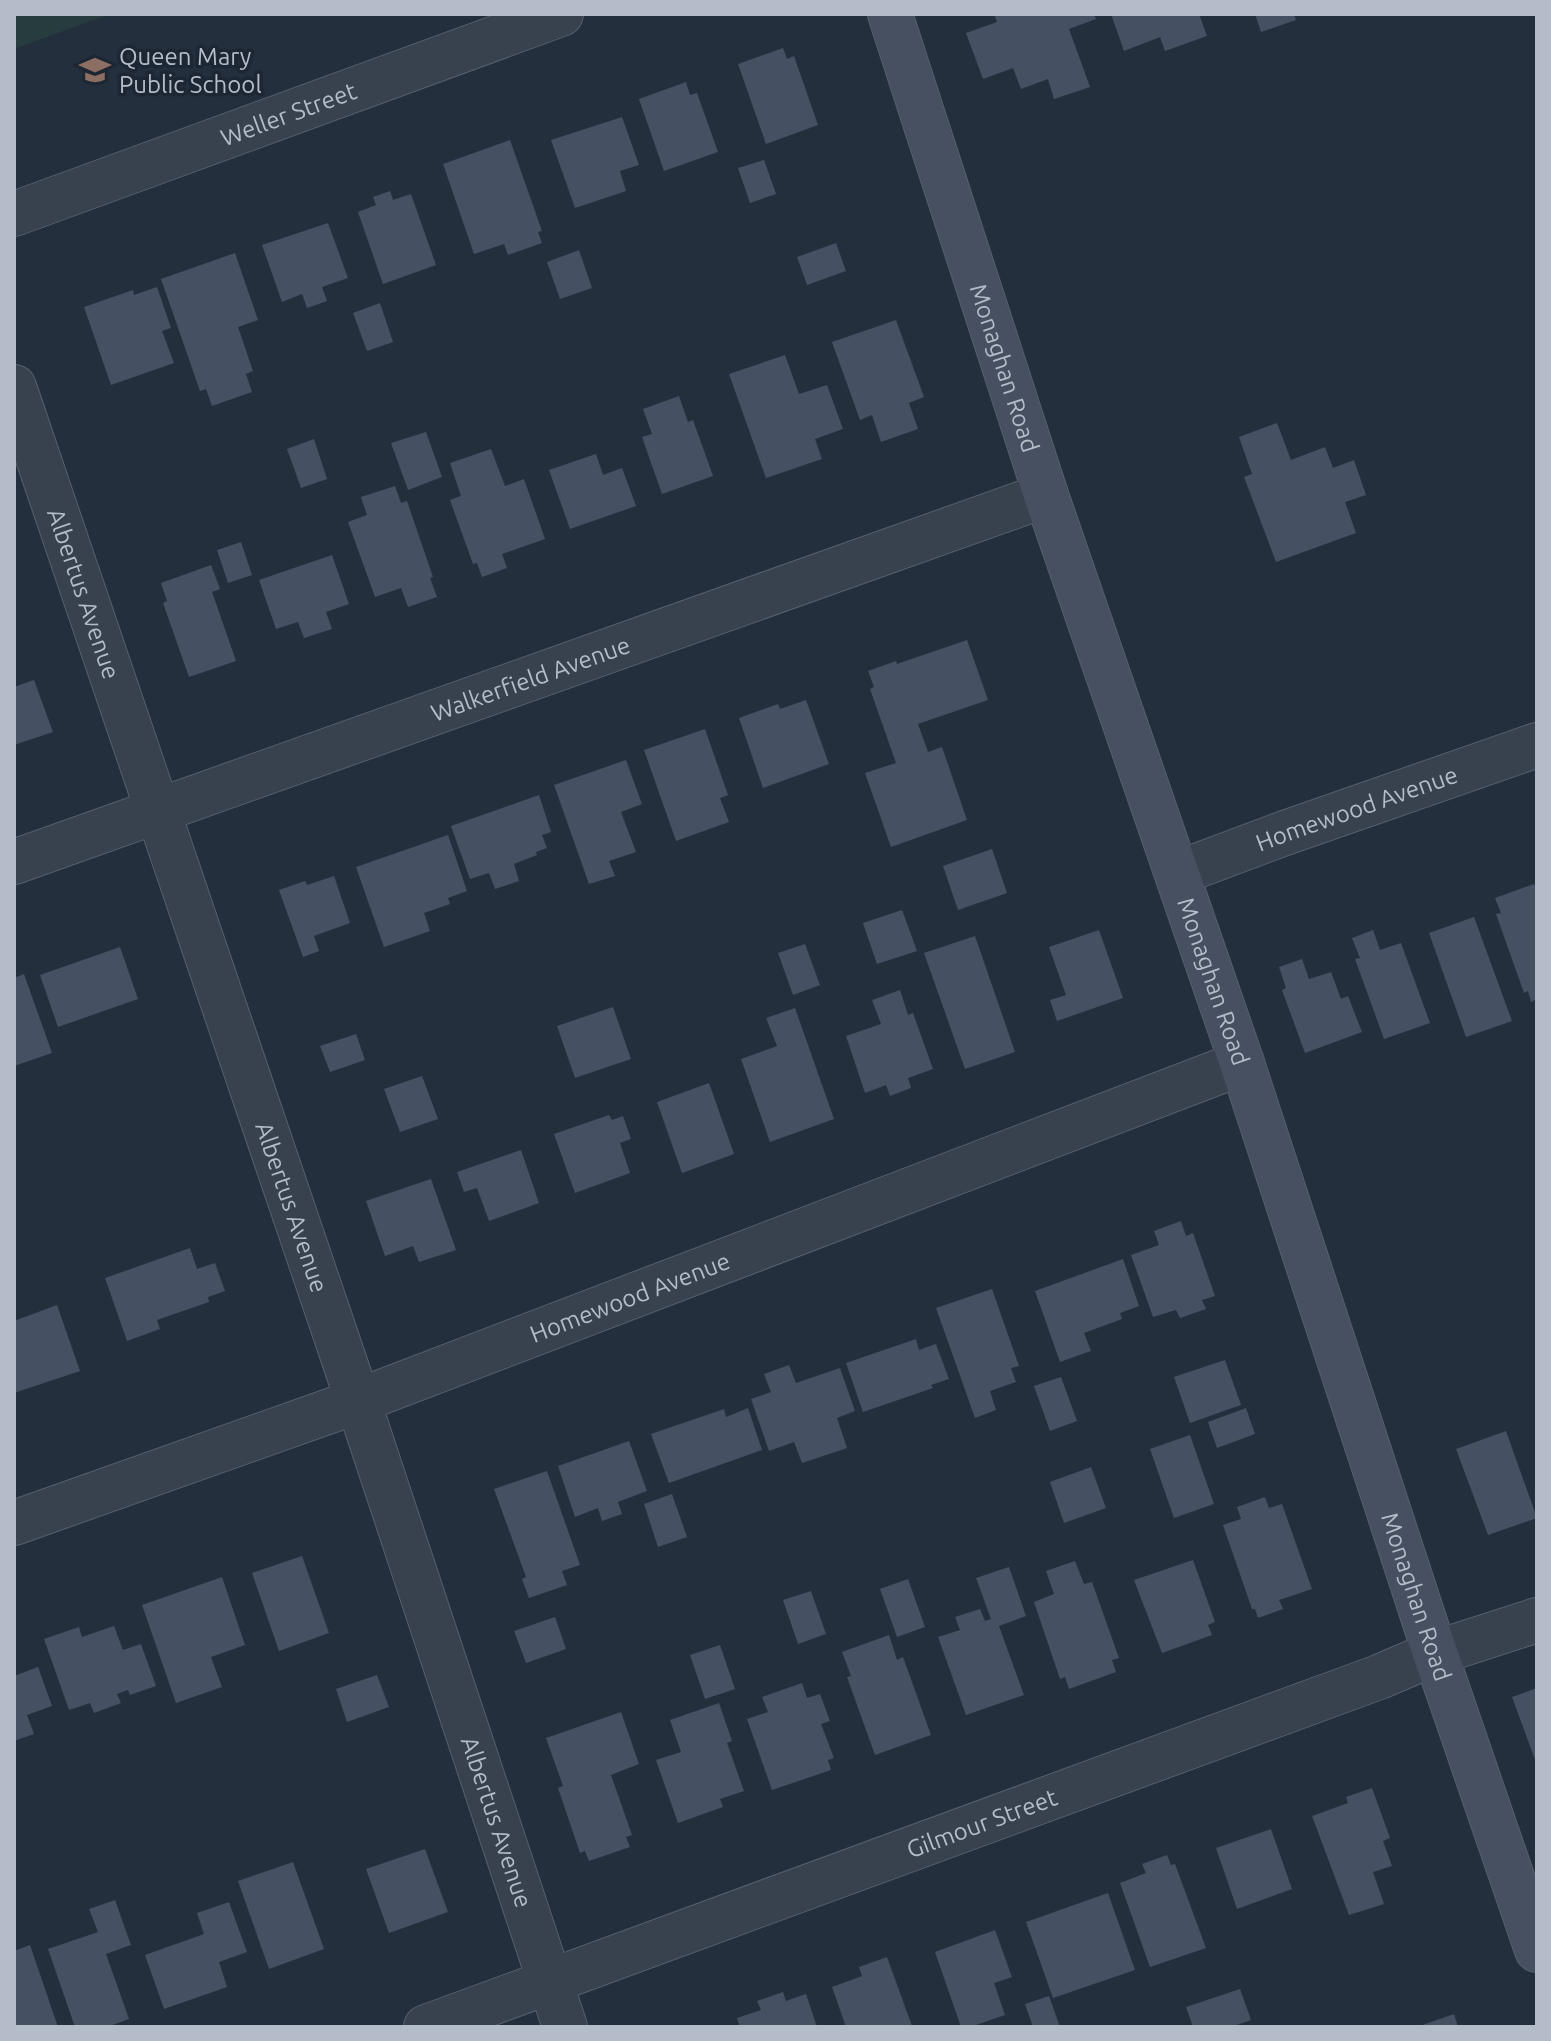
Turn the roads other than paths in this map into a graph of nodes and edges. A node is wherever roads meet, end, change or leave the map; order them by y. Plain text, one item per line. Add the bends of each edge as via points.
1 (561, 14) edge
2 (890, 14) edge
3 (14, 214) edge
4 (14, 387) edge
5 (1046, 495) junction
6 (1537, 745) edge
7 (156, 810) junction
8 (14, 862) edge
9 (1178, 873) junction
10 (1242, 1063) junction
11 (358, 1401) junction
12 (14, 1523) edge
13 (1537, 1620) edge
14 (1435, 1653) junction
15 (1537, 1950) edge
16 (549, 1981) junction
17 (426, 2027) edge
18 (565, 2027) edge

1 - 3 street, Weller Street
2 - 5 main road, Monaghan Road
4 - 7 street, Albertus Avenue
5 - 7 street, Walkerfield Avenue
5 - 9 main road, Monaghan Road
6 - 9 street, Homewood Avenue
7 - 8 street, Walkerfield Avenue
7 - 11 street, Albertus Avenue
9 - 10 main road, Monaghan Road
10 - 11 street, Homewood Avenue
10 - 14 main road, Monaghan Road
11 - 12 street, Homewood Avenue
11 - 16 street, Albertus Avenue
13 - 14 street, Gilmour Street
14 - 15 main road, Monaghan Road
14 - 16 street, Gilmour Street
16 - 17 street, Gilmour Street
16 - 18 street, Albertus Avenue

